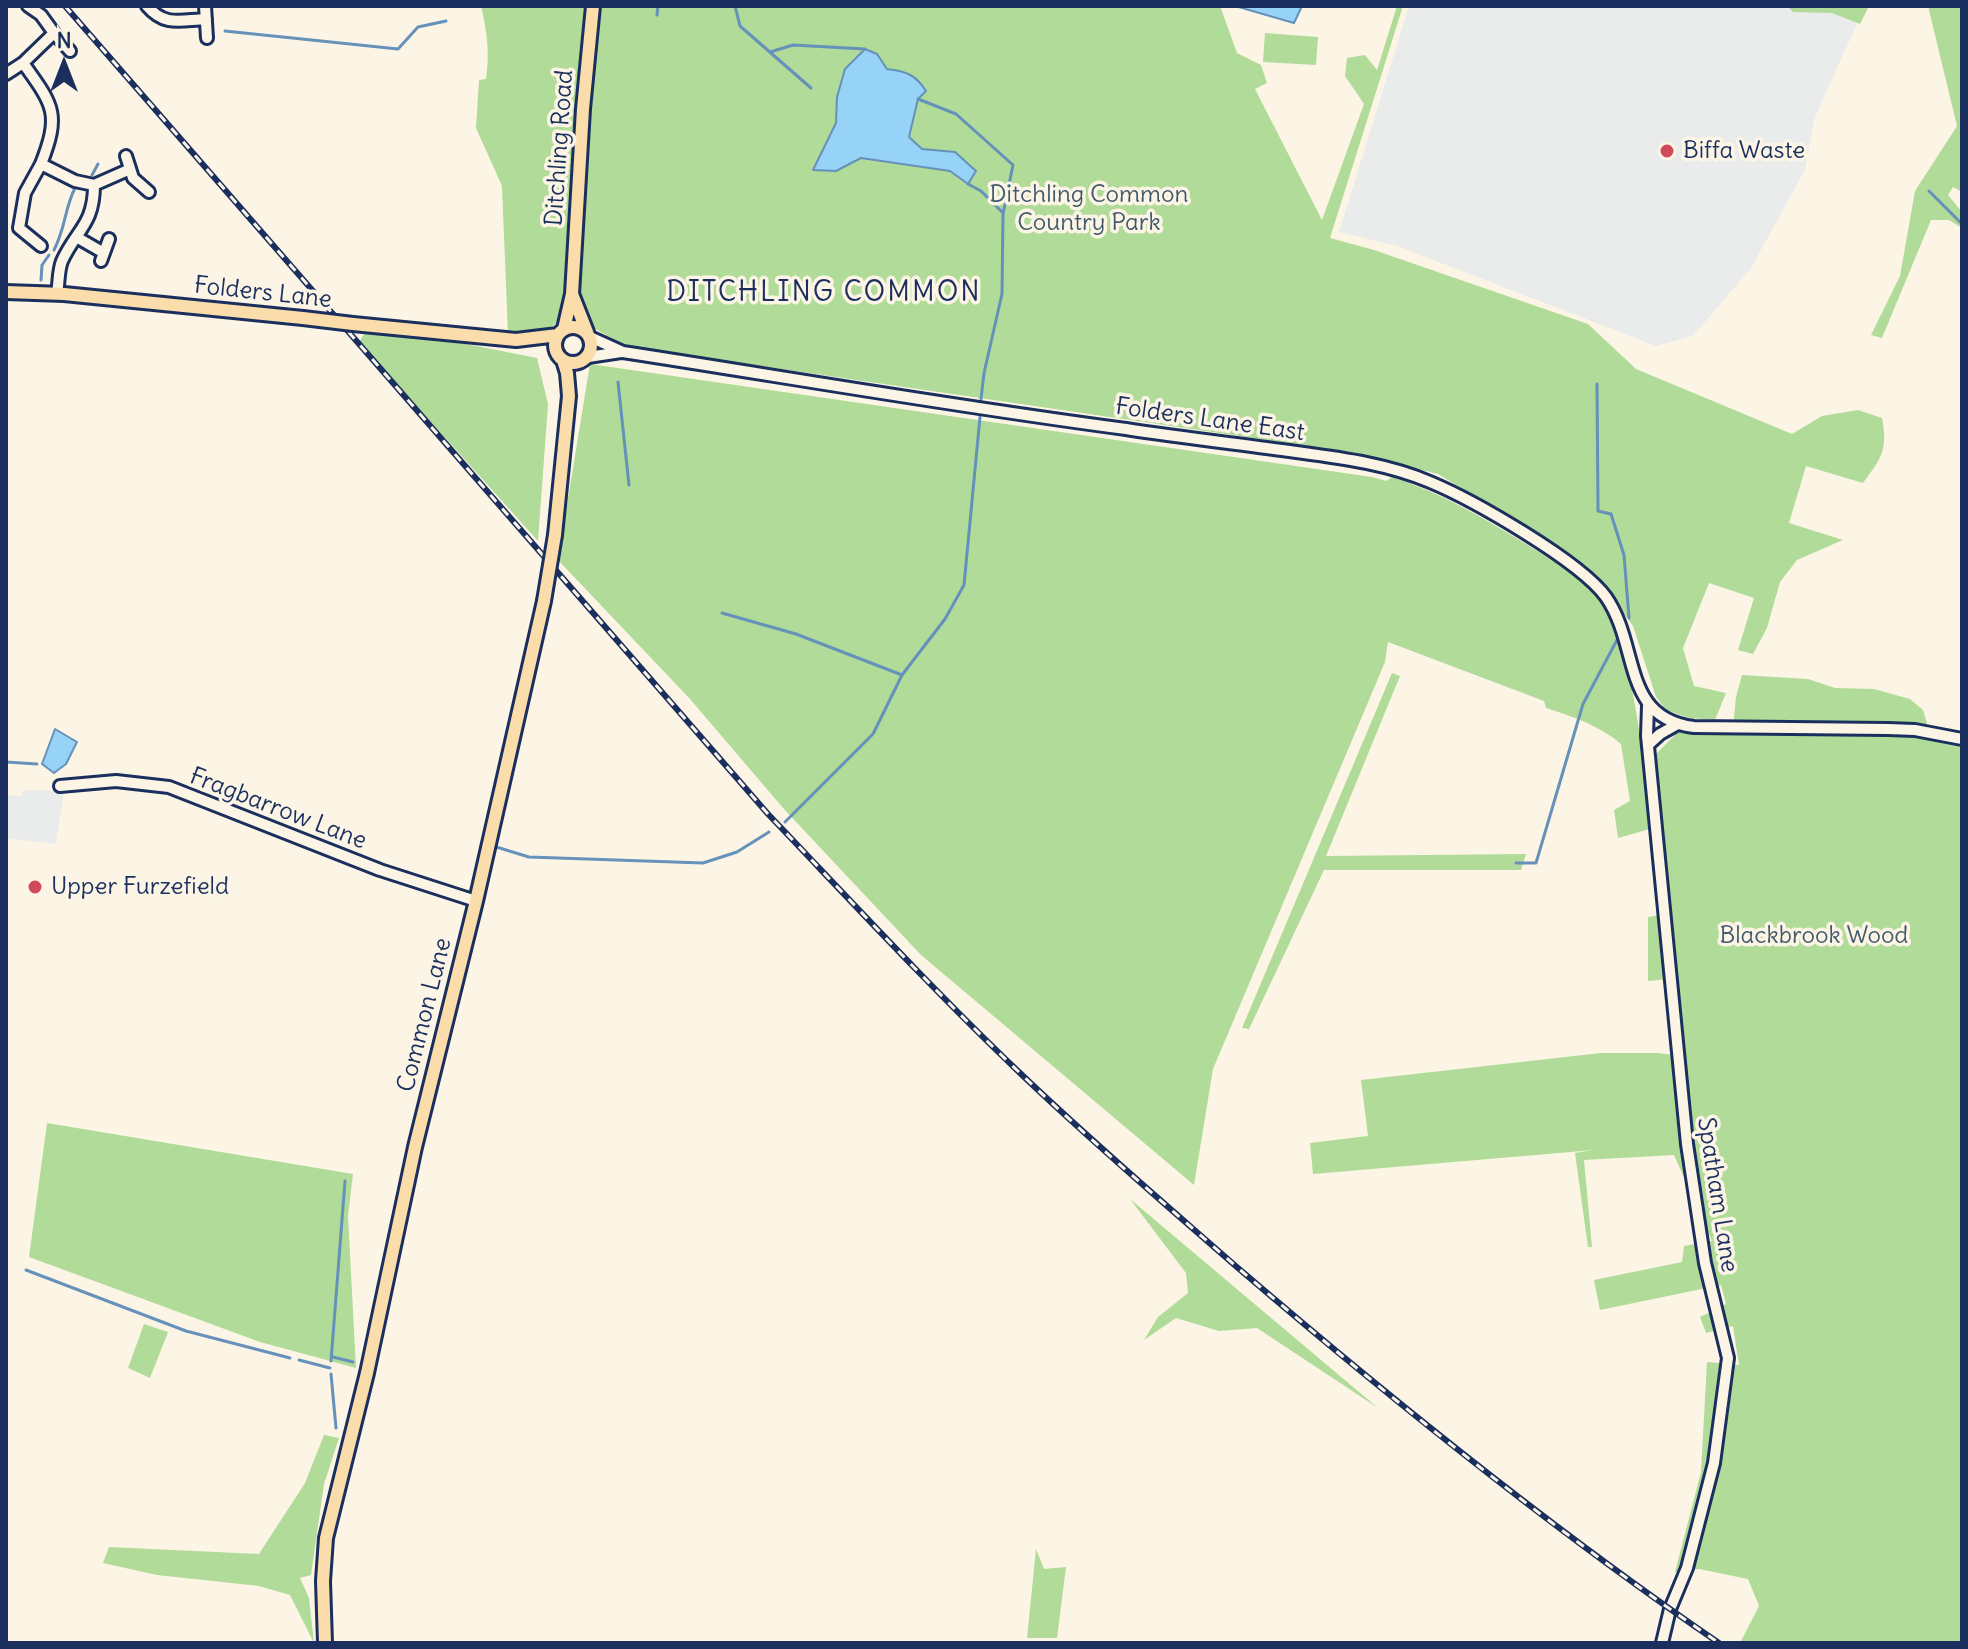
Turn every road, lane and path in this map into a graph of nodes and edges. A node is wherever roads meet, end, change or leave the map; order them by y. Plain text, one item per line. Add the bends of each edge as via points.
1 (28, 6) edge
2 (147, 6) edge
3 (205, 6) edge
4 (593, 6) edge
5 (206, 19) junction
6 (54, 33) junction
7 (207, 38) dead end
8 (70, 51) dead end
9 (23, 63) junction
10 (6, 74) edge
11 (126, 156) dead end
12 (41, 164) junction
13 (128, 170) junction
14 (94, 185) junction
15 (149, 192) dead end
16 (78, 238) junction
17 (109, 239) dead end
18 (41, 246) dead end
19 (6, 292) edge
20 (57, 294) junction
21 (572, 294) junction
22 (561, 332) junction
23 (588, 334) junction
24 (516, 340) junction
25 (623, 352) junction
26 (561, 358) junction
27 (586, 359) junction
28 (569, 396) junction
29 (1648, 706) junction
30 (1676, 725) junction
31 (1962, 739) edge
32 (1649, 744) junction
33 (60, 786) dead end
34 (476, 901) junction
35 (325, 1643) edge
36 (1662, 1643) edge

1 - 6 street
2 - 5 street via 166,21
3 - 5 street
4 - 21 main road, Ditchling Road
5 - 7 street
6 - 8 street
6 - 9 street
9 - 10 street
9 - 12 street via 53,114
11 - 13 street
12 - 14 street
12 - 18 street via 25,193 19,228
13 - 14 street
13 - 15 street
14 - 16 street via 91,213
16 - 17 street via 102,257
16 - 20 street via 62,263
19 - 20 main road, Folders Lane
20 - 24 main road, Folders Lane, bridge
21 - 22 main road, Ditchling Road
21 - 23 main road, Ditchling Road
22 - 23 main road via 574,327
22 - 24 main road, Folders Lane
22 - 26 main road via 555,346
23 - 25 street, Folders Lane East
23 - 27 main road via 592,347
24 - 26 main road, Folders Lane
25 - 27 street, Folders Lane East
25 - 29 street, Folders Lane East via 1344,458 1416,476 1535,541 1595,585 1612,608
26 - 27 main road via 573,364
26 - 28 main road, Common Lane
27 - 28 main road, Common Lane
28 - 34 main road, Common Lane, bridge via 544,601
29 - 30 street
29 - 32 street, Spatham Lane
30 - 31 street via 1915,730
30 - 32 street
32 - 36 street, Spatham Lane via 1687,1144 1702,1251 1728,1358 1714,1463
33 - 34 street, Fragbarrow Lane via 116,781 169,787 380,870
34 - 35 main road, Common Lane via 326,1538

